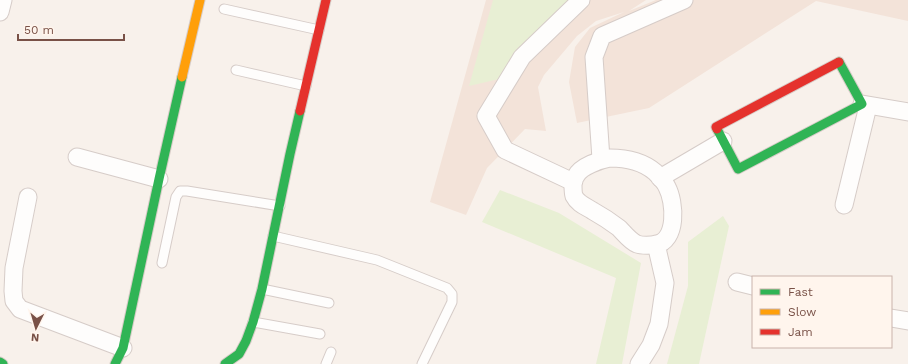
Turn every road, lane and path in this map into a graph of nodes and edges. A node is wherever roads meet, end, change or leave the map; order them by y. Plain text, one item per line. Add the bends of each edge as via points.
1 (4, 0) edge
2 (200, 0) edge
3 (326, 0) edge
4 (582, 0) edge
5 (684, 0) edge
6 (224, 9) dead end
7 (0, 12) edge
8 (319, 30) junction
9 (236, 70) dead end
10 (306, 86) junction
11 (865, 105) junction
12 (908, 112) edge
13 (723, 141) junction
14 (77, 157) dead end
15 (601, 159) junction
16 (660, 178) junction
17 (159, 179) junction
18 (574, 182) junction
19 (28, 197) dead end
20 (844, 205) dead end
21 (280, 206) junction
22 (273, 236) junction
23 (656, 244) junction
24 (162, 263) dead end
25 (262, 289) junction
26 (329, 303) dead end
27 (892, 318) edge
28 (908, 321) edge
29 (253, 322) junction
30 (320, 334) dead end
31 (123, 348) junction
32 (331, 352) dead end
33 (0, 362) edge
34 (3, 364) edge
35 (116, 364) edge
36 (225, 364) edge
37 (326, 364) edge
38 (422, 364) edge
39 (640, 364) edge

1 - 7 street
2 - 17 street
3 - 8 street
4 - 18 street via 522,57 486,116 505,150
5 - 15 street via 602,36 594,57
6 - 8 lane
8 - 10 street
9 - 10 lane
10 - 21 street
11 - 12 street
11 - 13 street via 738,169
11 - 13 street via 840,62 716,127
11 - 20 street
13 - 16 street
14 - 17 street
15 - 16 street via 622,158 637,162
15 - 18 street via 582,169
16 - 23 street via 667,186 671,199 673,221 666,240
17 - 31 street
18 - 23 street via 574,197 581,204 611,222 637,244
19 - 31 street via 14,268 14,301 20,309
21 - 22 street
21 - 24 lane via 180,191 176,197
22 - 25 street
22 - 38 lane via 377,260 447,288 452,294 452,302
23 - 39 street via 665,283 659,324
25 - 26 lane
25 - 29 street
27 - 28 street
29 - 30 lane
29 - 36 street via 239,354
31 - 35 street
32 - 37 lane
33 - 34 street

